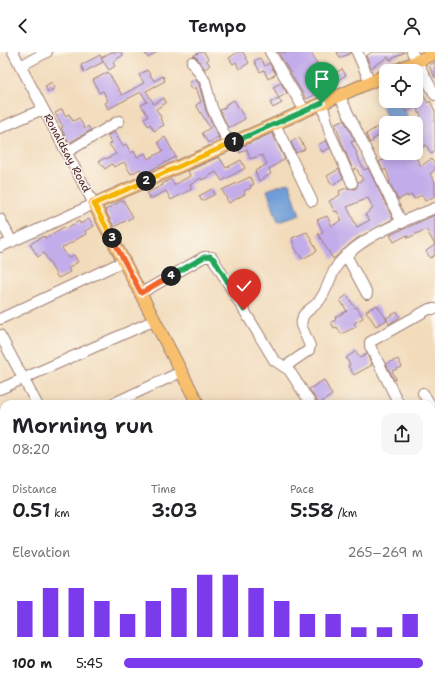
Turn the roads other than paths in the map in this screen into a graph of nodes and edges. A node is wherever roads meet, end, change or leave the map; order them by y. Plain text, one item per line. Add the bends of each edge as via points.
1 (13, 52) edge
2 (47, 52) edge
3 (270, 52) edge
4 (356, 52) edge
5 (435, 53) edge
6 (414, 57) edge
7 (192, 62) dead end
8 (404, 64) edge
9 (20, 66) junction
10 (379, 78) edge
11 (370, 82) junction
12 (340, 95) junction
13 (435, 95) edge
14 (322, 103) junction
15 (43, 109) junction
16 (305, 111) junction
17 (119, 121) dead end
18 (275, 124) junction
19 (0, 128) edge
20 (229, 144) junction
21 (67, 152) junction
22 (352, 183) dead end
23 (312, 200) dead end
24 (94, 204) junction
25 (435, 208) edge
26 (0, 219) edge
27 (402, 223) junction
28 (7, 240) edge
29 (0, 247) edge
30 (346, 256) junction
31 (124, 261) junction
32 (141, 293) junction
33 (367, 294) dead end
34 (435, 310) edge
35 (0, 319) edge
36 (155, 320) junction
37 (0, 335) edge
38 (286, 366) junction
39 (181, 372) junction
40 (24, 378) junction
41 (0, 389) edge
42 (423, 393) dead end
43 (35, 400) edge
44 (121, 400) edge
45 (196, 400) edge
46 (308, 400) edge
47 (397, 400) edge
48 (427, 400) edge

1 - 9 street, Ronaldsay Road
2 - 9 street
3 - 16 street
4 - 11 street
5 - 6 main road
6 - 8 main road
6 - 13 street
7 - 20 street via 205,81 212,108
9 - 15 street, Ronaldsay Road
10 - 11 main road
11 - 12 main road
12 - 14 main road
12 - 27 street
14 - 16 main road
14 - 22 street via 330,133
15 - 19 street
15 - 21 street, Ronaldsay Road
16 - 18 main road
17 - 21 street
18 - 20 main road
18 - 23 street
20 - 24 main road
21 - 24 street, Ronaldsay Road
24 - 28 street via 24,236
24 - 31 main road, Ronaldsay Road
25 - 27 street
26 - 28 street
27 - 30 street via 374,236
28 - 29 street
30 - 33 street
30 - 38 street via 338,264 319,301 303,316 301,326 310,346 309,350
31 - 32 main road, Ronaldsay Road
31 - 35 street
32 - 36 main road, Ronaldsay Road
32 - 38 street via 204,257 212,257 274,360
34 - 47 street via 429,310 369,344
36 - 39 main road, Ronaldsay Road
36 - 40 street
37 - 40 street
38 - 46 street
39 - 44 street
39 - 45 main road, Ronaldsay Road
40 - 41 street
40 - 43 street
42 - 48 street

